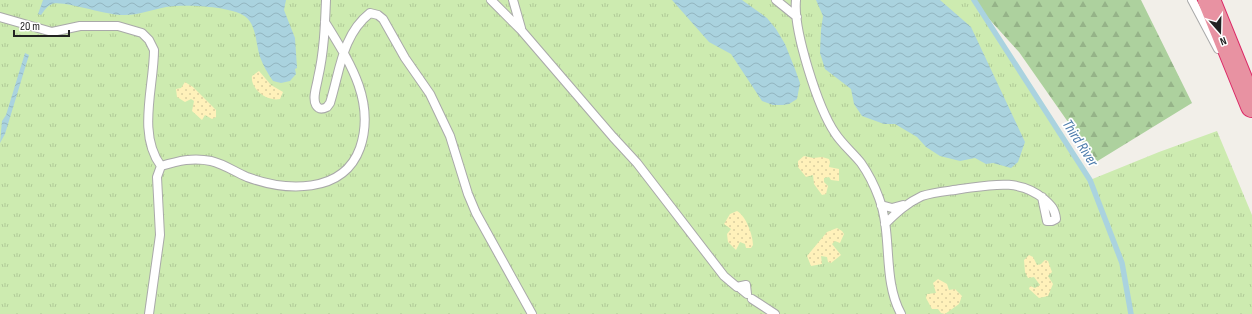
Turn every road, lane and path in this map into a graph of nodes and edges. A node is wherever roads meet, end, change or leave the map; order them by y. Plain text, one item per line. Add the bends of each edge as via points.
1 (326, 0) edge
2 (491, 0) edge
3 (513, 0) edge
4 (776, 0) edge
5 (796, 0) edge
6 (1192, 0) edge
7 (1209, 0) edge
8 (0, 17) edge
9 (797, 17) junction
10 (325, 22) junction
11 (521, 30) junction
12 (344, 53) junction
13 (1252, 106) edge
14 (1252, 113) edge
15 (161, 166) junction
16 (1042, 197) dead end
17 (906, 204) junction
18 (881, 205) junction
19 (885, 224) junction
20 (741, 289) dead end
21 (752, 299) dead end
22 (149, 314) edge
23 (532, 314) edge
24 (775, 314) edge
25 (901, 314) edge

1 - 10 lane
2 - 11 lane
3 - 11 lane
4 - 9 lane
5 - 9 lane
6 - 14 lane
7 - 13 highway
8 - 15 lane via 52,32 99,25 118,26 142,33 154,50 150,143
9 - 18 lane via 812,79 828,123 861,164
10 - 12 lane
10 - 12 lane via 315,99 319,108 327,107 330,103
11 - 20 lane via 608,132 638,163 724,276 737,287 746,285 747,294
12 - 15 lane via 360,84 364,135 352,163 339,175 312,187 294,188 248,177 212,161 193,158
12 - 23 lane via 349,37 363,18 370,13 383,19 405,58 430,94 450,136 476,213
15 - 22 lane via 157,177 160,235
16 - 17 lane via 1025,187 1000,184 924,196
17 - 18 lane via 892,208
17 - 19 lane
18 - 19 lane
19 - 25 lane via 893,288
21 - 24 lane

